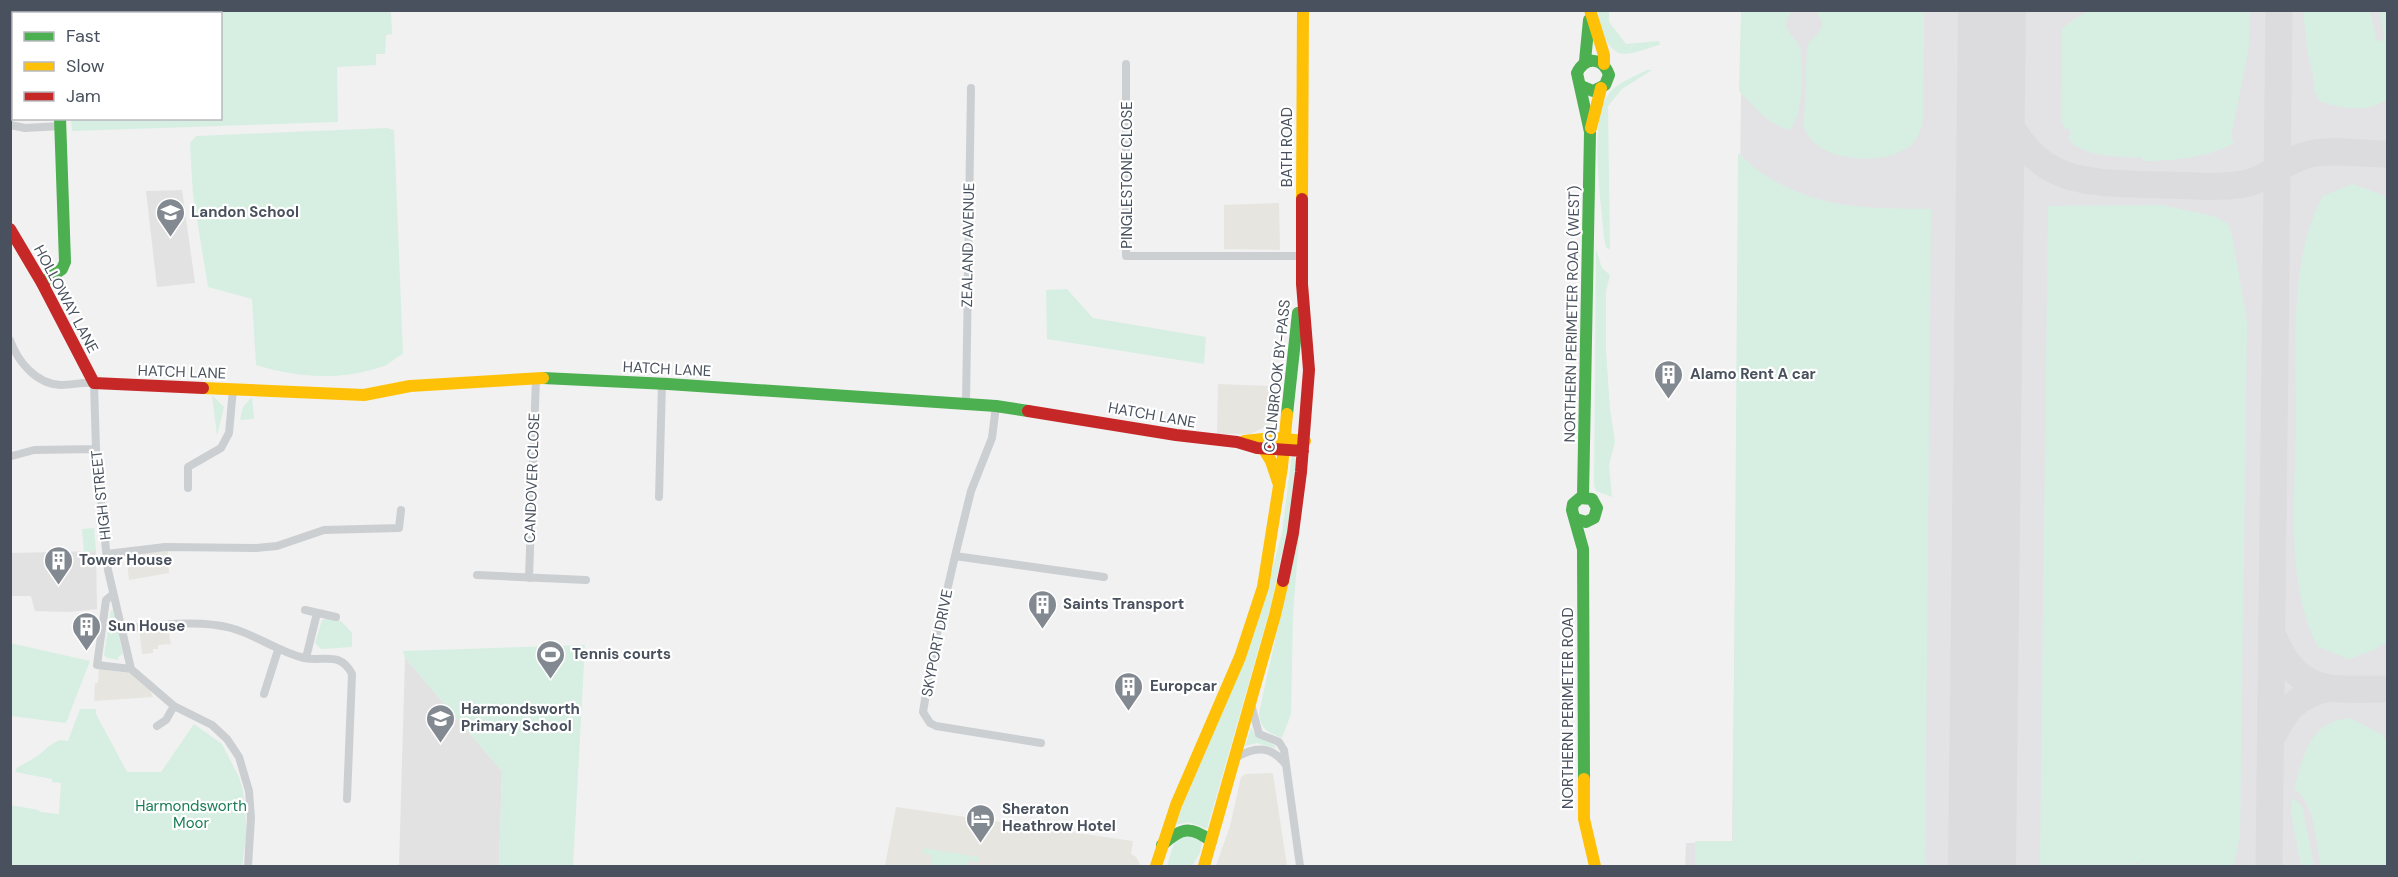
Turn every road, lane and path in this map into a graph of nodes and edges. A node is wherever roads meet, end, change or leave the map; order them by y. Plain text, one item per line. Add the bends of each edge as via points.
1 (1303, 10) edge
2 (1590, 10) edge
3 (1585, 61) junction
4 (1126, 64) dead end
5 (1604, 64) junction
6 (1581, 86) junction
7 (971, 88) dead end
8 (1601, 88) junction
9 (61, 122) edge
10 (10, 125) edge
11 (1590, 132) junction
12 (10, 229) edge
13 (1302, 256) junction
14 (42, 283) junction
15 (1302, 284) junction
16 (10, 340) edge
17 (536, 378) junction
18 (94, 383) junction
19 (662, 383) junction
20 (232, 389) junction
21 (966, 403) junction
22 (996, 406) junction
23 (1237, 442) junction
24 (1285, 444) junction
25 (1304, 446) junction
26 (1263, 448) junction
27 (96, 449) junction
28 (12, 456) dead end
29 (188, 488) dead end
30 (1279, 488) junction
31 (1583, 496) junction
32 (658, 497) dead end
33 (401, 510) dead end
34 (1576, 519) junction
35 (1590, 521) junction
36 (1583, 549) junction
37 (107, 554) junction
38 (955, 556) junction
39 (477, 575) dead end
40 (1104, 577) dead end
41 (529, 578) junction
42 (586, 580) dead end
43 (112, 595) junction
44 (305, 610) dead end
45 (317, 613) junction
46 (336, 617) dead end
47 (120, 630) junction
48 (278, 650) junction
49 (306, 658) junction
50 (134, 671) junction
51 (264, 693) dead end
52 (1251, 699) junction
53 (174, 706) junction
54 (157, 726) dead end
55 (1041, 743) dead end
56 (1235, 758) junction
57 (1286, 765) junction
58 (347, 799) dead end
59 (1211, 841) junction
60 (1162, 845) junction
61 (248, 867) edge
62 (1156, 867) edge
63 (1204, 867) edge
64 (1300, 867) edge
65 (1595, 867) edge

1 - 13 main road, BATH ROAD
2 - 3 main road
2 - 5 main road
3 - 5 main road via 1593,59
3 - 6 main road via 1577,73
4 - 13 street, PINGLESTONE CLOSE via 1126,256
5 - 8 main road via 1608,78
6 - 8 main road via 1590,91
6 - 11 main road, NORTHERN PERIMETER ROAD (WEST)
7 - 21 street, ZEALAND AVENUE
8 - 11 main road, NORTHERN PERIMETER ROAD (WEST)
9 - 10 street via 25,128
9 - 14 main road via 65,262 62,269
11 - 31 main road, NORTHERN PERIMETER ROAD (WEST)
12 - 14 main road, HOLLOWAY LANE
13 - 15 main road, BATH ROAD
14 - 18 main road, HOLLOWAY LANE
15 - 24 main road, COLNBROOK BY-PASS
15 - 25 main road, COLNBROOK BY-PASS via 1309,370
16 - 18 street via 34,375 57,384
17 - 19 main road, HATCH LANE
17 - 20 main road, HATCH LANE via 410,386 364,395
17 - 41 street, CANDOVER CLOSE
18 - 20 main road, HATCH LANE
18 - 27 street, HIGH STREET
19 - 21 main road, HATCH LANE
19 - 32 street
20 - 29 street via 229,433 221,448 188,467
21 - 22 main road, HATCH LANE
22 - 23 main road, HATCH LANE
22 - 38 street, SKYPORT DRIVE via 992,438 971,491
23 - 24 main road, HATCH LANE via 1273,438
23 - 26 main road, HATCH LANE
24 - 25 main road, HATCH LANE
24 - 26 main road, HATCH LANE
24 - 30 main road, COLNBROOK BY-PASS
25 - 52 main road, COLNBROOK BY-PASS via 1293,533
26 - 30 main road
27 - 28 street via 34,450
27 - 37 street, HIGH STREET
30 - 60 main road, COLNBROOK BY-PASS via 1263,587 1253,620
31 - 34 main road via 1572,505
31 - 35 main road via 1593,499 1598,508
33 - 37 street via 399,528 324,530 277,546 256,548 165,547
34 - 35 main road
34 - 36 main road, NORTHERN PERIMETER ROAD
35 - 36 main road, NORTHERN PERIMETER ROAD
36 - 65 main road, NORTHERN PERIMETER ROAD via 1584,819
37 - 43 street, HIGH STREET
38 - 40 street
38 - 55 street, SKYPORT DRIVE via 923,712 936,726
39 - 41 street
41 - 42 street
43 - 47 street, HIGH STREET
43 - 50 street via 106,600 97,665
44 - 45 street
45 - 46 street
45 - 49 street
47 - 48 street via 206,624 232,628
47 - 50 street, HIGH STREET
48 - 49 street
48 - 51 street
49 - 58 street via 338,659 347,664 352,674
50 - 53 street
52 - 56 main road, COLNBROOK BY-PASS
52 - 57 street via 1257,730 1281,744
53 - 54 street
53 - 61 street via 212,725 239,757 250,800
56 - 57 street via 1262,748
56 - 59 main road, COLNBROOK BY-PASS
57 - 64 street
59 - 60 main road via 1201,832 1185,829
59 - 63 main road, COLNBROOK BY-PASS
60 - 62 main road, COLNBROOK BY-PASS

